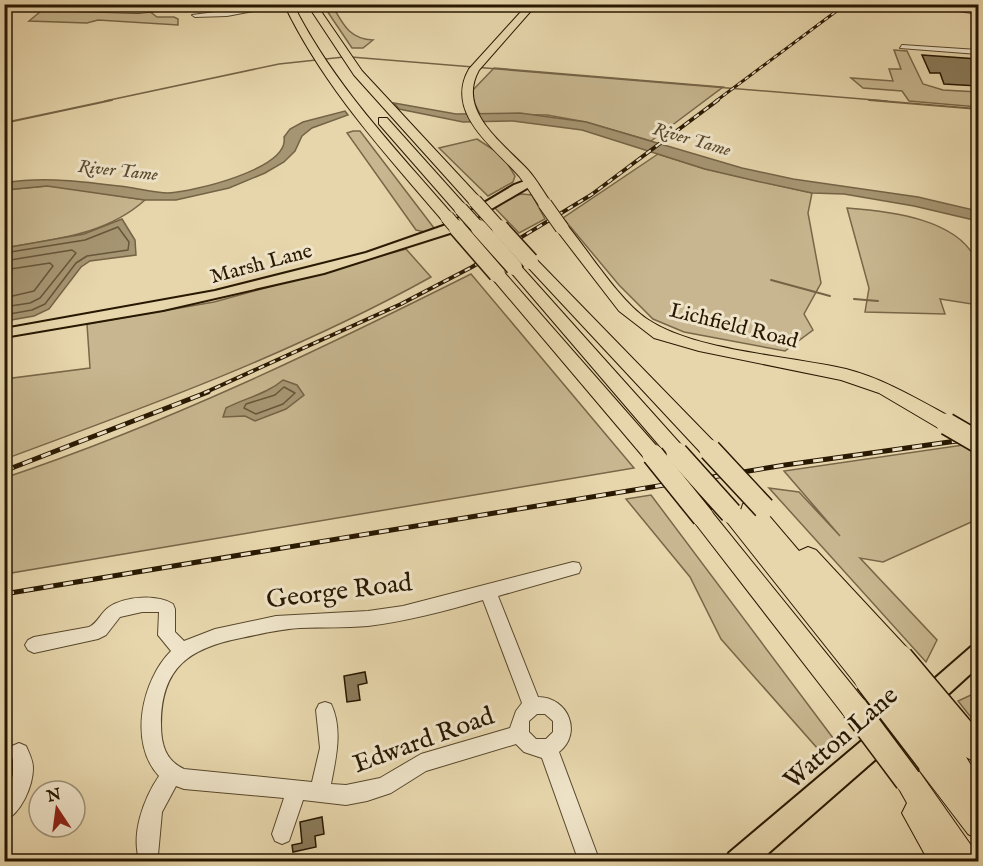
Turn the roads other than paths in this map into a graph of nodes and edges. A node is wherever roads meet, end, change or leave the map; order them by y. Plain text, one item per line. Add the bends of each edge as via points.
1 (220, 4) edge
2 (278, 4) edge
3 (288, 4) edge
4 (299, 4) edge
5 (311, 4) edge
6 (543, 4) edge
7 (917, 4) edge
8 (532, 5) edge
9 (4, 7) edge
10 (262, 8) dead end
11 (156, 10) junction
12 (978, 12) edge
13 (526, 28) dead end
14 (513, 43) dead end
15 (902, 46) dead end
16 (978, 52) edge
17 (326, 57) junction
18 (482, 67) junction
19 (531, 185) junction
20 (468, 205) junction
21 (514, 268) junction
22 (4, 333) edge
23 (978, 442) edge
24 (748, 510) junction
25 (573, 568) dead end
26 (488, 591) junction
27 (34, 645) dead end
28 (183, 651) junction
29 (976, 660) edge
30 (884, 669) junction
31 (533, 707) junction
32 (325, 710) dead end
33 (519, 734) junction
34 (548, 748) junction
35 (955, 749) edge
36 (20, 752) dead end
37 (172, 775) junction
38 (903, 782) junction
39 (297, 790) junction
40 (320, 792) junction
41 (978, 801) edge
42 (4, 811) edge
43 (978, 824) edge
44 (282, 834) dead end
45 (148, 855) dead end
46 (590, 861) edge
47 (738, 861) edge
48 (946, 861) edge
49 (964, 861) edge

1 - 11 street
2 - 17 highway via 290,31
3 - 17 highway via 295,22
4 - 17 highway
5 - 17 highway
6 - 13 highway
7 - 12 street
8 - 18 highway
9 - 11 street
10 - 11 street via 223,15 161,15
14 - 18 highway
15 - 16 street
17 - 20 highway
17 - 20 highway via 382,101
17 - 21 highway, bridge via 343,92 447,217
18 - 19 highway, Lichfield Road via 466,97 471,110
19 - 22 main road, Marsh Lane via 513,190 480,212 422,239 256,287 173,306
19 - 23 highway, Lichfield Road, bridge via 625,308 660,334 699,346 846,375 886,389
20 - 21 highway, bridge
21 - 24 highway, bridge via 677,453
21 - 24 highway via 620,358 705,450
21 - 38 highway, bridge via 653,455 851,703
24 - 30 highway
24 - 30 highway
25 - 26 street, George Road
26 - 28 street, George Road via 381,617 287,622 228,633 201,640
26 - 31 street
27 - 28 street via 92,634 114,612 154,604 167,609 166,635
28 - 37 street, George Road via 159,681 152,724 153,749 160,765
29 - 47 main road, Watton Lane
30 - 35 highway, bridge
30 - 35 highway, bridge
31 - 33 street via 523,713 518,723
31 - 34 street via 552,710 563,726 562,735
32 - 40 street, Edward Road via 329,748
33 - 34 street via 531,746
33 - 40 street, Edward Road via 421,764 384,786 367,791 346,795
34 - 46 street
35 - 41 highway
35 - 43 highway
36 - 42 street via 24,758 16,796
37 - 39 street via 213,784
37 - 45 street via 151,810
38 - 48 highway
38 - 49 highway
39 - 40 street
39 - 44 street

